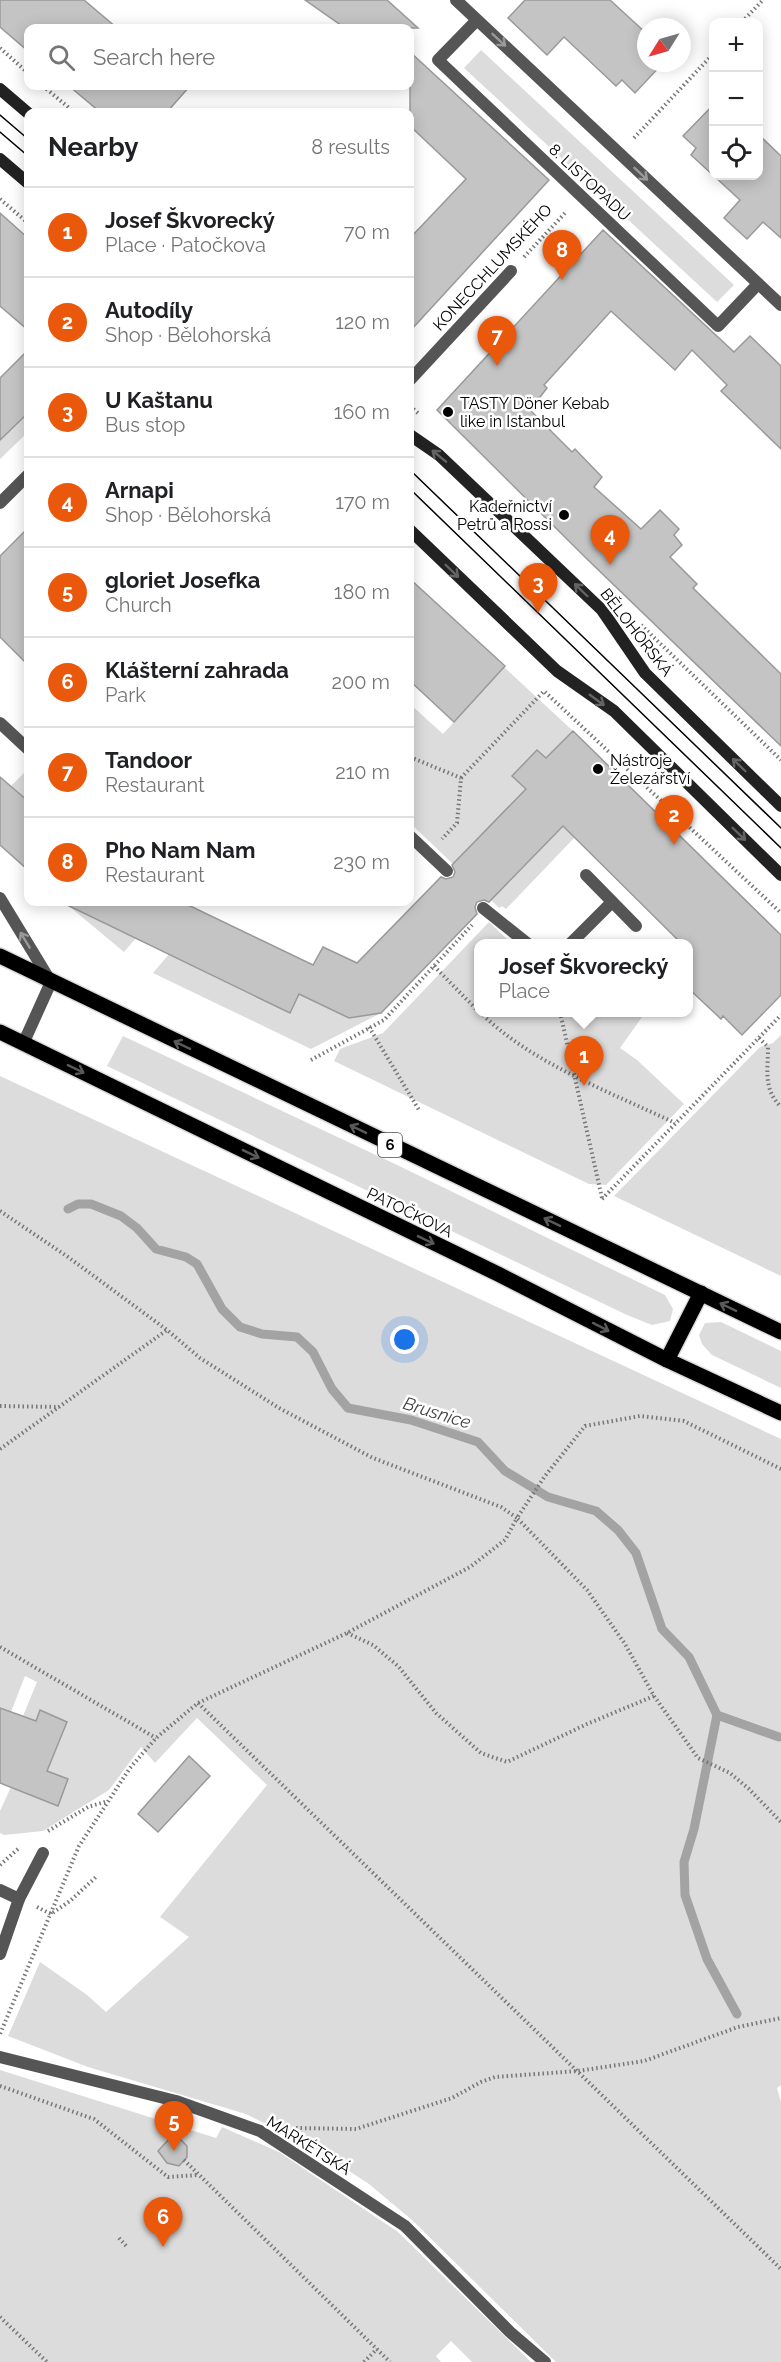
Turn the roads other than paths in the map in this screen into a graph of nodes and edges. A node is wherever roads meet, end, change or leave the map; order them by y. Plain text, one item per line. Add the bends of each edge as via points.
1 (456, 0) edge
2 (477, 20) junction
3 (0, 89) edge
4 (24, 110) edge
5 (0, 159) edge
6 (24, 180) edge
7 (511, 271) road end
8 (758, 284) junction
9 (781, 305) edge
10 (414, 376) edge
11 (414, 438) edge
12 (24, 479) edge
13 (0, 503) edge
14 (414, 534) edge
15 (0, 723) edge
16 (24, 745) edge
17 (781, 806) edge
18 (414, 840) edge
19 (447, 871) dead end
20 (586, 875) dead end
21 (781, 875) edge
22 (0, 898) edge
23 (612, 902) junction
24 (483, 908) dead end
25 (636, 926) dead end
26 (522, 939) edge
27 (575, 939) edge
28 (0, 956) edge
29 (51, 982) junction
30 (0, 1032) edge
31 (23, 1044) junction
32 (701, 1293) junction
33 (781, 1332) edge
34 (667, 1360) junction
35 (781, 1413) edge
36 (43, 1854) dead end
37 (0, 1890) edge
38 (19, 1899) junction
39 (0, 1954) edge
40 (0, 2057) edge
41 (545, 2362) edge

1 - 2 street
2 -> 8 street
2 - 8 street, 8. LISTOPADU via 438,60 718,326
3 - 4 street
5 - 6 street
7 - 10 street, KONECCHLUMSKÉHO
8 - 9 street
17 -> 11 street, BĚLOHORSKÁ via 645,674 602,610 439,455
12 - 13 street
14 -> 21 street via 557,671 614,711
15 - 16 street
18 - 19 street
20 - 23 street
29 -> 22 street
23 - 25 street
23 - 27 street
24 - 26 street
28 - 29 main road, 6
29 - 31 street
32 -> 29 main road, 6
30 - 31 main road, PATOČKOVA
31 -> 34 main road, PATOČKOVA
33 -> 32 main road, 6
32 - 34 main road
34 - 35 main road, PATOČKOVA
36 - 38 street
37 - 38 street
38 - 39 street
40 - 41 street, MARKÉTSKÁ via 176,2101 260,2131 405,2226

